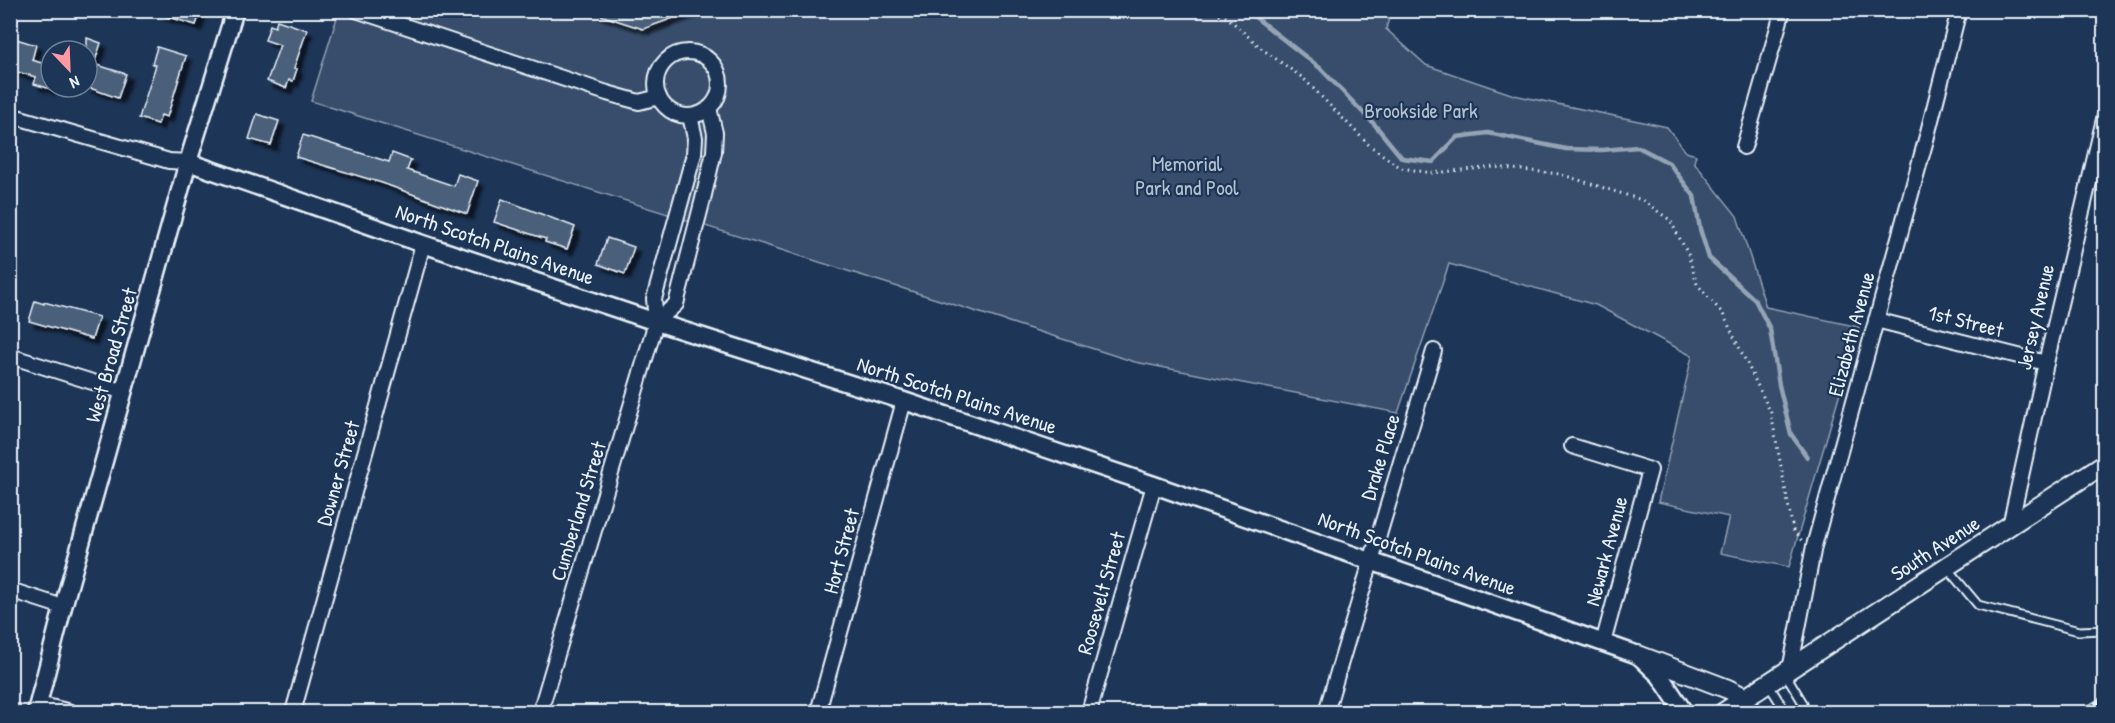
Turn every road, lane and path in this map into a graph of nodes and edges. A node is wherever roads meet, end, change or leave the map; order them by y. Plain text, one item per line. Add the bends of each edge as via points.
1 (235, 10) edge
2 (356, 10) edge
3 (1208, 10) edge
4 (1783, 10) edge
5 (1959, 10) edge
6 (659, 97) junction
7 (709, 108) junction
8 (10, 116) edge
9 (690, 116) junction
10 (2104, 119) edge
11 (1744, 147) dead end
12 (188, 162) junction
13 (423, 244) junction
14 (1876, 320) junction
15 (656, 322) junction
16 (1434, 351) dead end
17 (10, 356) edge
18 (2046, 363) junction
19 (124, 392) junction
20 (904, 401) junction
21 (1572, 446) dead end
22 (2104, 464) edge
23 (1154, 485) junction
24 (2010, 526) junction
25 (1814, 546) junction
26 (1370, 560) junction
27 (1947, 568) junction
28 (10, 590) edge
29 (63, 607) junction
30 (2104, 630) edge
31 (1603, 643) junction
32 (1638, 655) junction
33 (1788, 672) junction
34 (1768, 684) junction
35 (1746, 698) junction
36 (37, 708) edge
37 (71, 712) edge
38 (293, 712) edge
39 (540, 712) edge
40 (818, 712) edge
41 (1089, 712) edge
42 (1326, 712) edge
43 (1684, 712) edge
44 (1724, 712) edge
45 (1786, 712) edge
46 (1792, 712) edge

1 - 12 street, West Broad Street
2 - 6 street via 607,93 639,102
3 - 25 path via 1227,18 1303,78 1369,145 1401,168 1432,173 1494,167 1560,174 1642,200 1670,220 1688,254 1697,284 1723,314 1771,413 1793,530 1802,541
4 - 11 street
5 - 14 street, Elizabeth Avenue
6 - 7 street via 657,77 667,59 676,54 696,53 718,72 719,92
6 - 9 street via 671,111
7 - 9 street
7 - 15 street, Cumberland Street via 715,133 714,153 703,199 676,304
8 - 12 street via 169,161
9 - 15 street, Cumberland Street via 694,154 654,300
10 - 18 street, Jersey Avenue
12 - 13 street, North Scotch Plains Avenue
12 - 19 street, West Broad Street
13 - 15 street, North Scotch Plains Avenue
13 - 38 street, Downer Street
14 - 18 street, 1st Street
14 - 25 street, Elizabeth Avenue
15 - 20 street, North Scotch Plains Avenue
15 - 39 street, Cumberland Street
16 - 26 street, Drake Place
17 - 19 street
18 - 24 street, Jersey Avenue
19 - 29 street, West Broad Street
20 - 23 street, North Scotch Plains Avenue
20 - 40 street, Hort Street
21 - 31 street, Newark Avenue via 1650,470
22 - 24 main road, South Avenue
23 - 26 street, North Scotch Plains Avenue
23 - 41 street, Roosevelt Street
24 - 27 main road, South Avenue
25 - 33 street, Elizabeth Avenue
26 - 31 street, North Scotch Plains Avenue
26 - 42 street, Drake Place
27 - 30 lane via 1978,605 2079,631
27 - 33 main road, South Avenue
28 - 29 street
29 - 36 street, West Broad Street
31 - 32 street, North Scotch Plains Avenue
32 - 35 main road
32 - 43 street, North Scotch Plains Avenue via 1660,676
33 - 34 main road, South Avenue
33 - 46 lane via 1803,703
34 - 35 main road, South Avenue
34 - 45 lane
35 - 44 main road, South Avenue
36 - 37 street

